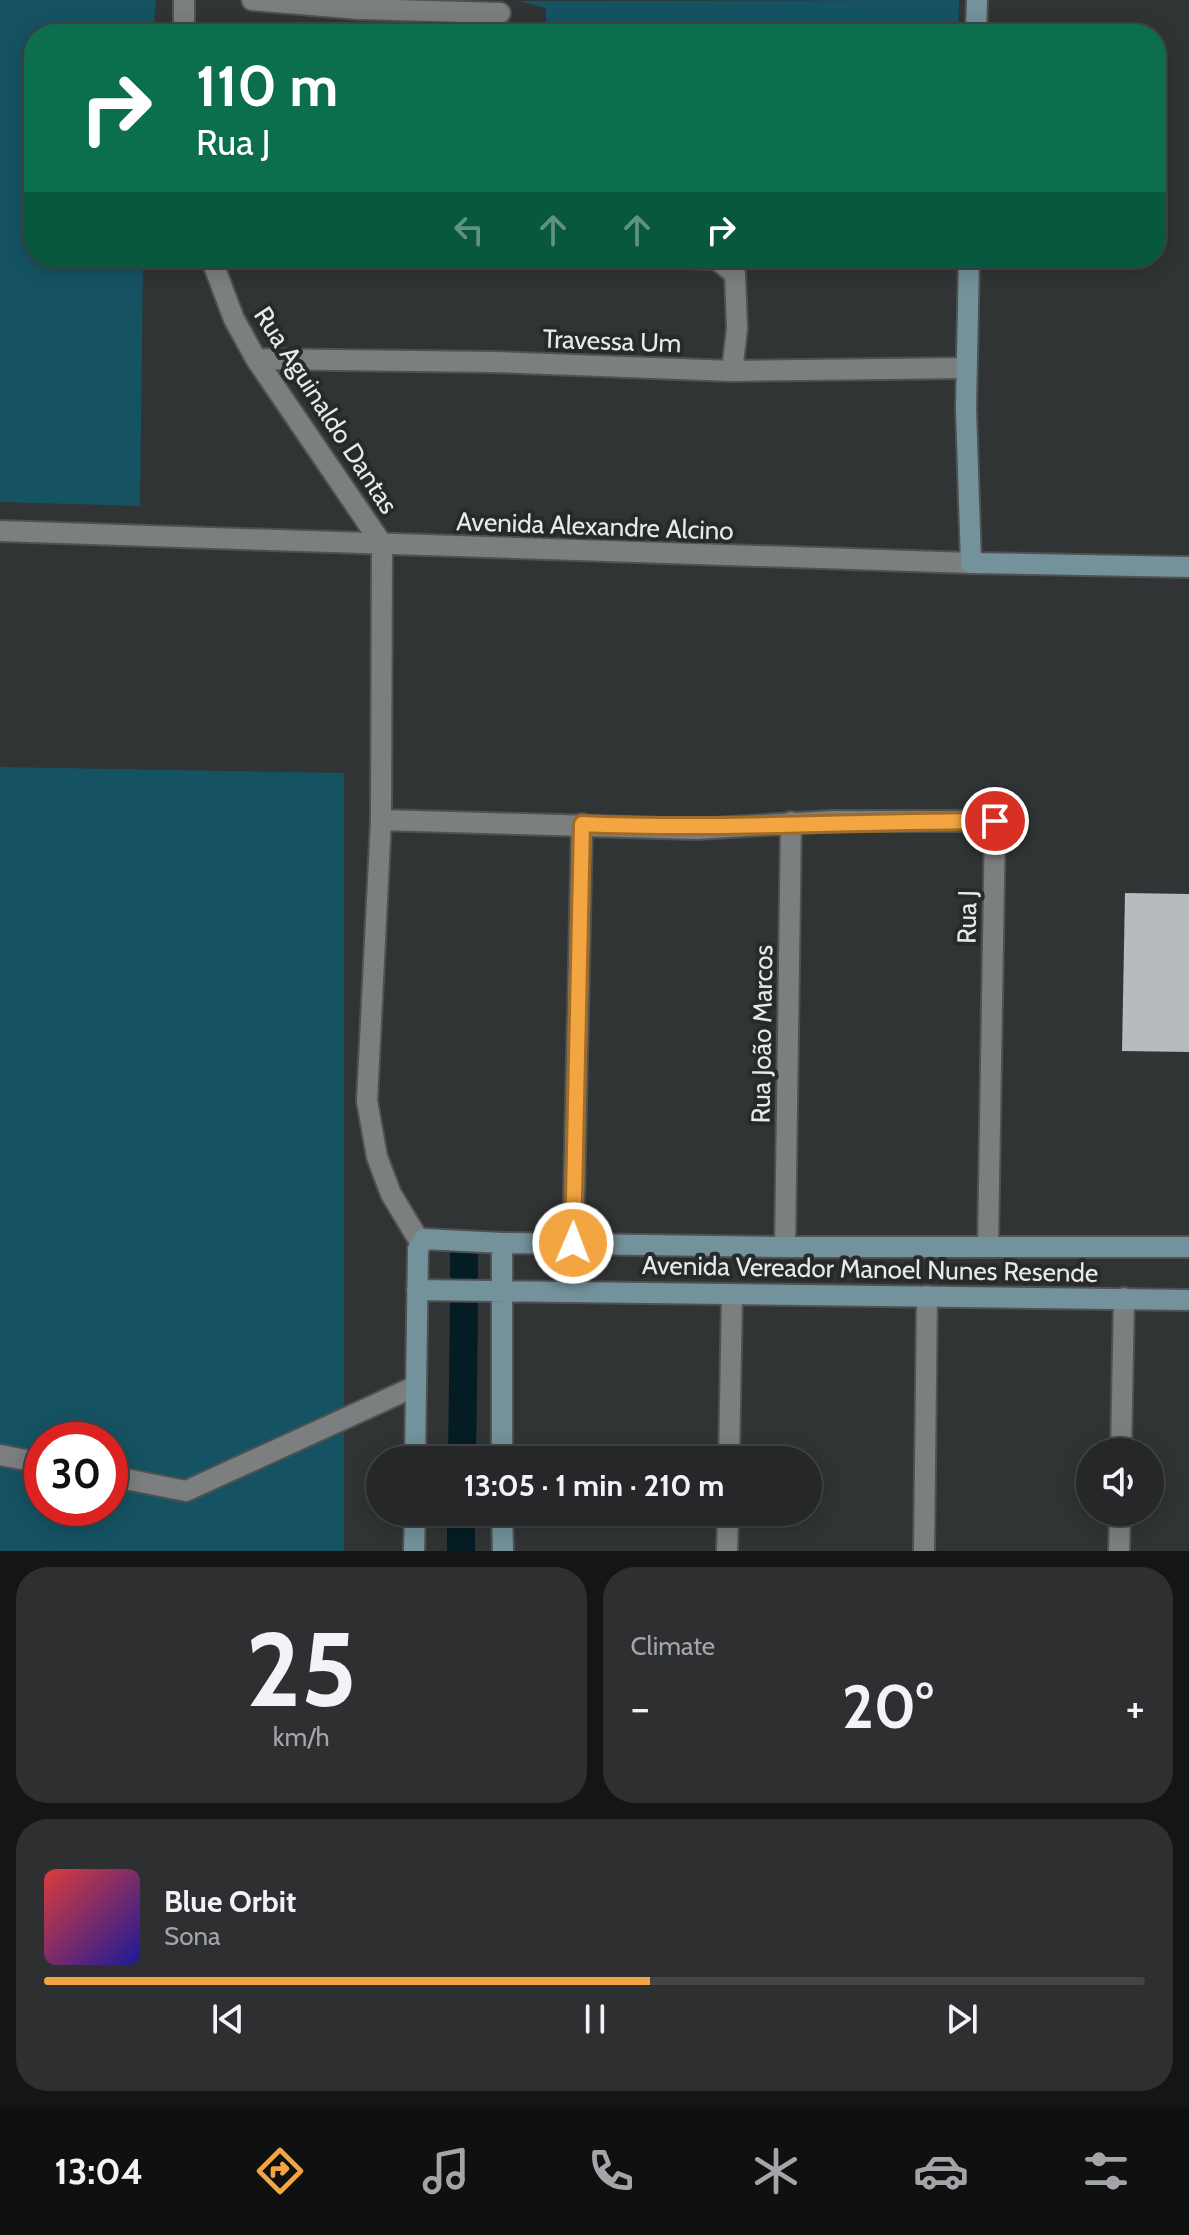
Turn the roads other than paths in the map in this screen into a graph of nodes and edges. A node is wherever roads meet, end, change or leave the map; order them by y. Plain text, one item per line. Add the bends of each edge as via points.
1 (184, 0) edge
2 (252, 0) edge
3 (977, 0) edge
4 (500, 13) dead end
5 (184, 24) edge
6 (976, 24) edge
7 (215, 268) edge
8 (727, 268) edge
9 (969, 268) edge
10 (256, 359) junction
11 (966, 368) junction
12 (732, 371) junction
13 (0, 531) edge
14 (382, 544) junction
15 (971, 563) junction
16 (1189, 567) edge
17 (381, 820) junction
18 (791, 822) junction
19 (582, 824) junction
20 (420, 1242) junction
21 (502, 1243) junction
22 (573, 1243) junction
23 (988, 1245) junction
24 (785, 1247) junction
25 (1189, 1247) edge
26 (417, 1290) junction
27 (502, 1290) junction
28 (732, 1295) junction
29 (927, 1296) junction
30 (1124, 1298) junction
31 (1189, 1300) edge
32 (416, 1386) junction
33 (1121, 1438) edge
34 (415, 1446) edge
35 (502, 1446) edge
36 (729, 1446) edge
37 (0, 1455) edge
38 (24, 1460) edge
39 (128, 1480) edge
40 (415, 1526) edge
41 (502, 1526) edge
42 (728, 1526) edge
43 (1120, 1526) edge
44 (414, 1551) edge
45 (503, 1551) edge
46 (727, 1551) edge
47 (924, 1551) edge
48 (1119, 1551) edge

1 - 5 street
2 - 4 street
3 - 6 street
7 - 10 street, Rua Aguinaldo Dantas
8 - 12 street via 735,274 738,318
9 - 11 street
10 - 12 street, Travessa Um
10 - 14 street, Rua Aguinaldo Dantas
11 - 12 street, Travessa Um
11 - 15 street
13 - 14 street, Avenida Alexandre Alcino
14 - 15 street, Avenida Alexandre Alcino
14 - 17 street
15 - 16 street, Avenida Alexandre Alcino
17 - 19 street, Rua J
17 - 20 street via 367,1101 377,1157 391,1194
18 - 19 street, Rua J via 696,829
18 - 23 street, Rua J via 995,821
18 - 24 street, Rua João Marcos
19 - 22 street
20 - 21 street, Avenida Vereador Manoel Nunes Resende via 430,1238
20 - 26 street
21 - 22 street, Avenida Vereador Manoel Nunes Resende
21 - 27 street
22 - 24 street, Avenida Vereador Manoel Nunes Resende
23 - 24 street, Avenida Vereador Manoel Nunes Resende
23 - 25 street, Avenida Vereador Manoel Nunes Resende
26 - 27 street, Avenida Vereador Manoel Nunes Resende
26 - 32 street
27 - 28 street, Avenida Vereador Manoel Nunes Resende
27 - 35 street
28 - 29 street, Avenida Vereador Manoel Nunes Resende
28 - 36 street
29 - 30 street, Avenida Vereador Manoel Nunes Resende
29 - 47 street
30 - 31 street, Avenida Vereador Manoel Nunes Resende
30 - 33 street
32 - 34 street
32 - 39 street via 186,1491
37 - 38 street
40 - 44 street
41 - 45 street
42 - 46 street
43 - 48 street

